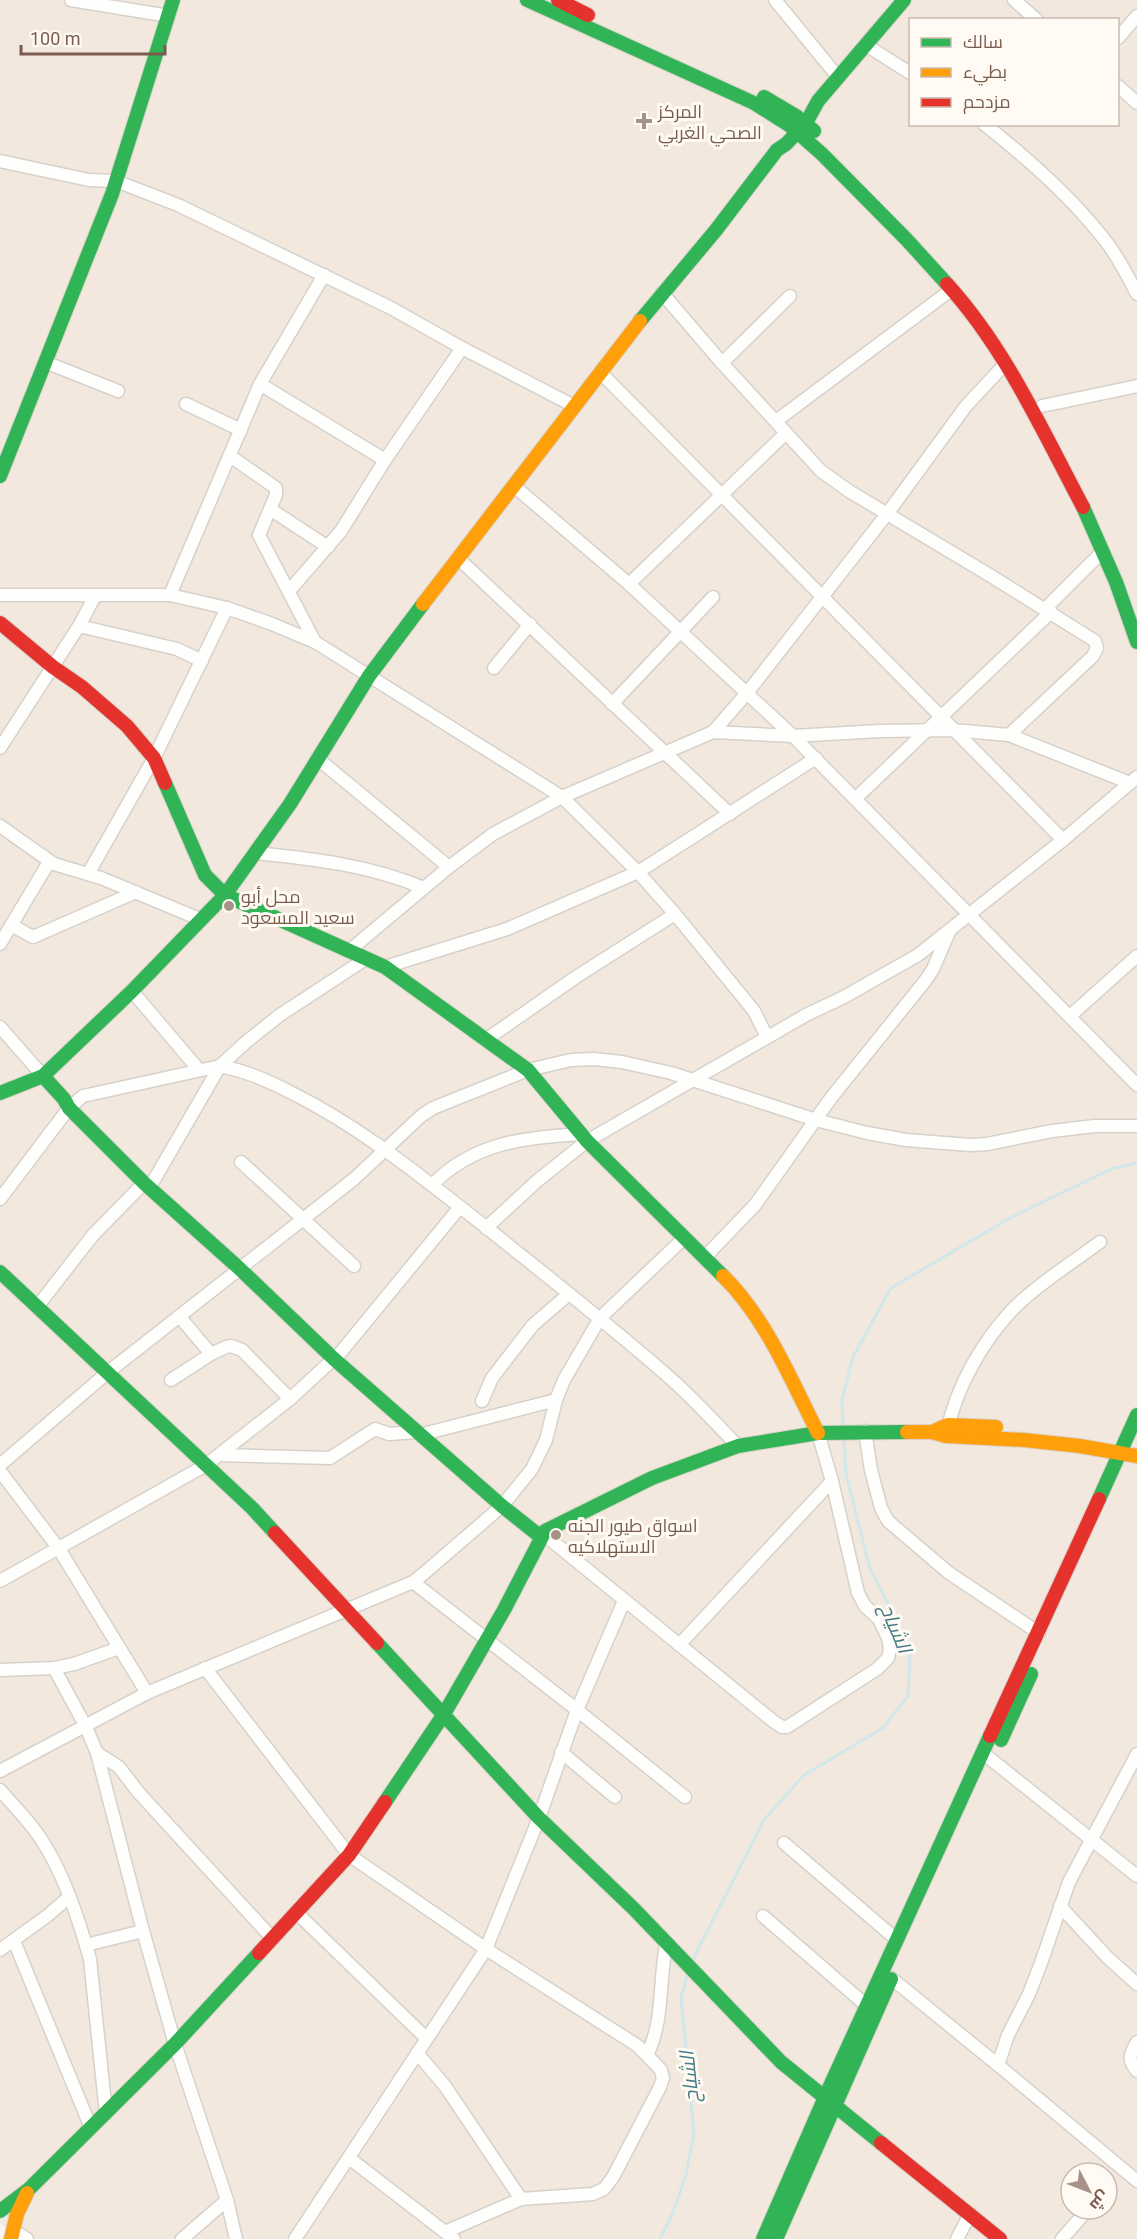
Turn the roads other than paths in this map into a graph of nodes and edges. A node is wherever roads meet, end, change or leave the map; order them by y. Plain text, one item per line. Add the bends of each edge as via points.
1 (71, 0) edge
2 (173, 0) edge
3 (527, 0) edge
4 (558, 0) edge
5 (775, 0) edge
6 (903, 0) edge
7 (1014, 0) edge
8 (169, 16) junction
9 (1137, 16) edge
10 (1035, 18) edge
11 (1119, 37) edge
12 (866, 45) junction
13 (909, 73) edge
14 (838, 77) junction
15 (1119, 87) edge
16 (1137, 103) edge
17 (797, 124) junction
18 (986, 126) edge
19 (0, 161) edge
20 (116, 181) junction
21 (324, 275) junction
22 (947, 281) junction
23 (662, 293) junction
24 (1137, 294) edge
25 (790, 296) dead end
26 (462, 348) junction
27 (45, 362) junction
28 (722, 363) junction
29 (1006, 363) junction
30 (601, 373) junction
31 (260, 384) junction
32 (1137, 386) edge
33 (118, 391) dead end
34 (186, 404) dead end
35 (574, 406) junction
36 (1042, 406) junction
37 (776, 421) junction
38 (241, 430) junction
39 (786, 433) junction
40 (230, 456) junction
41 (385, 460) junction
42 (0, 476) edge
43 (514, 486) junction
44 (722, 494) junction
45 (270, 509) junction
46 (887, 514) junction
47 (328, 547) junction
48 (1103, 551) junction
49 (459, 559) junction
50 (629, 584) junction
51 (290, 591) junction
52 (0, 595) edge
53 (170, 595) junction
54 (95, 596) junction
55 (713, 597) dead end
56 (822, 597) junction
57 (227, 608) junction
58 (1048, 610) junction
59 (1137, 612) edge
60 (0, 623) edge
61 (530, 624) junction
62 (79, 626) junction
63 (679, 632) junction
64 (315, 642) junction
65 (1137, 642) edge
66 (201, 661) junction
67 (53, 667) junction
68 (494, 668) dead end
69 (369, 676) junction
70 (747, 693) junction
71 (612, 704) junction
72 (942, 718) junction
73 (953, 730) junction
74 (929, 731) junction
75 (713, 732) junction
76 (1009, 735) junction
77 (793, 736) junction
78 (0, 748) edge
79 (666, 754) junction
80 (154, 758) junction
81 (317, 758) junction
82 (816, 758) junction
83 (1134, 780) edge
84 (562, 797) junction
85 (856, 798) junction
86 (730, 814) junction
87 (0, 826) edge
88 (1063, 840) junction
89 (256, 853) junction
90 (49, 862) junction
91 (449, 867) junction
92 (638, 872) junction
93 (88, 874) junction
94 (424, 888) junction
95 (136, 892) junction
96 (225, 895) junction
97 (675, 914) junction
98 (968, 914) junction
99 (202, 920) junction
100 (11, 925) junction
101 (950, 931) junction
102 (0, 944) edge
103 (350, 950) junction
104 (1137, 956) edge
105 (367, 958) junction
106 (385, 967) junction
107 (132, 991) junction
108 (1070, 1016) junction
109 (0, 1027) edge
110 (767, 1037) junction
111 (488, 1039) junction
112 (220, 1066) junction
113 (199, 1070) junction
114 (528, 1070) junction
115 (43, 1076) junction
116 (694, 1080) junction
117 (1137, 1085) edge
118 (0, 1093) edge
119 (68, 1103) junction
120 (816, 1120) junction
121 (1137, 1126) edge
122 (584, 1137) junction
123 (386, 1150) junction
124 (241, 1162) dead end
125 (149, 1182) junction
126 (432, 1185) junction
127 (0, 1199) edge
128 (460, 1207) junction
129 (302, 1220) junction
130 (486, 1228) junction
131 (683, 1239) junction
132 (1100, 1242) dead end
133 (704, 1258) junction
134 (244, 1266) junction
135 (354, 1266) dead end
136 (0, 1272) edge
137 (569, 1294) junction
138 (37, 1307) junction
139 (179, 1316) junction
140 (600, 1318) junction
141 (211, 1354) junction
142 (337, 1355) junction
143 (107, 1373) junction
144 (171, 1380) dead end
145 (290, 1399) junction
146 (556, 1400) junction
147 (482, 1401) dead end
148 (1137, 1415) edge
149 (862, 1431) junction
150 (942, 1431) junction
151 (422, 1433) junction
152 (823, 1433) junction
153 (738, 1446) junction
154 (1132, 1448) edge
155 (219, 1455) junction
156 (206, 1464) junction
157 (0, 1465) edge
158 (0, 1471) edge
159 (832, 1480) junction
160 (504, 1503) junction
161 (546, 1536) junction
162 (59, 1549) junction
163 (0, 1581) edge
164 (413, 1582) junction
165 (624, 1601) junction
166 (348, 1611) junction
167 (1039, 1633) junction
168 (488, 1640) junction
169 (679, 1645) junction
170 (119, 1648) junction
171 (54, 1668) junction
172 (205, 1668) junction
173 (0, 1670) edge
174 (147, 1693) junction
175 (577, 1710) junction
176 (444, 1714) junction
177 (86, 1726) junction
178 (561, 1752) junction
179 (97, 1753) junction
180 (1137, 1754) edge
181 (987, 1756) junction
182 (0, 1771) edge
183 (0, 1790) edge
184 (615, 1797) dead end
185 (685, 1797) dead end
186 (539, 1818) junction
187 (1092, 1840) junction
188 (784, 1843) dead end
189 (349, 1855) junction
190 (1137, 1876) edge
191 (69, 1897) junction
192 (1060, 1906) junction
193 (297, 1913) junction
194 (764, 1916) dead end
195 (142, 1931) junction
196 (272, 1938) junction
197 (897, 1940) junction
198 (14, 1941) junction
199 (666, 1944) junction
200 (86, 1945) junction
201 (486, 1949) junction
202 (0, 1950) edge
203 (891, 1978) junction
204 (1137, 1984) edge
205 (867, 2006) junction
206 (426, 2038) junction
207 (1137, 2042) edge
208 (176, 2044) junction
209 (417, 2053) junction
210 (647, 2055) junction
211 (998, 2065) junction
212 (1137, 2071) edge
213 (825, 2097) junction
214 (836, 2106) junction
215 (106, 2114) junction
216 (91, 2128) junction
217 (349, 2158) junction
218 (1137, 2181) edge
219 (29, 2189) junction
220 (521, 2199) junction
221 (227, 2200) junction
222 (0, 2211) edge
223 (970, 2214) junction
224 (1078, 2221) edge
225 (12, 2235) edge
226 (450, 2236) edge
227 (27, 2239) edge
228 (182, 2239) edge
229 (236, 2239) edge
230 (295, 2239) edge
231 (763, 2239) edge
232 (776, 2239) edge
233 (957, 2239) edge
234 (1000, 2239) edge
235 (1062, 2239) edge

1 - 8 street
2 - 8 street
3 - 17 street
4 - 17 street via 757,93
5 - 14 street
6 - 12 street
7 - 10 street
8 - 20 street
9 - 11 street
12 - 13 street
12 - 14 street
14 - 17 street
15 - 16 street
17 - 22 street
17 - 23 street
18 - 24 street via 1088,219 1106,240
19 - 20 street via 89,180
20 - 21 street via 178,205
20 - 27 street
21 - 26 street
21 - 31 street
22 - 29 street
22 - 36 street via 986,318
22 - 37 street
23 - 28 street
23 - 30 street
25 - 28 street
26 - 35 street
26 - 41 street
27 - 33 street
27 - 42 street
28 - 37 street
29 - 46 street via 966,406
29 - 48 street via 1060,460
30 - 35 street
30 - 44 street
31 - 38 street
31 - 41 street
32 - 36 street
34 - 38 street
35 - 43 street
36 - 59 street via 1088,491
37 - 39 street
38 - 40 street
39 - 44 street
39 - 46 street via 830,479
40 - 45 street via 276,488
40 - 53 street
41 - 47 street
43 - 49 street
43 - 50 street
44 - 50 street
44 - 56 street
45 - 47 street
45 - 51 street via 259,534
46 - 56 street
46 - 58 street
47 - 51 street
48 - 58 street
48 - 65 street
49 - 61 street
49 - 69 street
50 - 63 street
51 - 64 street
52 - 54 street
53 - 54 street
53 - 57 street
54 - 62 street
55 - 63 street
56 - 70 street
56 - 72 street
57 - 64 street
57 - 66 street
58 - 72 street
58 - 76 street via 1095,641 1096,651
60 - 67 street
61 - 68 street
61 - 71 street
62 - 66 street via 177,649
62 - 67 street
63 - 70 street
63 - 71 street
64 - 69 street
66 - 80 street
67 - 78 street
67 - 80 street via 106,707
69 - 81 street
69 - 84 street
70 - 75 street
70 - 77 street
71 - 79 street
72 - 73 street
72 - 74 street
73 - 74 street
73 - 76 street
73 - 88 street
74 - 77 street
74 - 85 street
75 - 77 street
75 - 79 street
76 - 83 street
77 - 82 street
79 - 84 street
79 - 86 street
80 - 93 street
80 - 96 street via 205,875
81 - 89 street
81 - 91 street
82 - 85 street
82 - 86 street
83 - 88 street
84 - 91 street via 493,834
84 - 92 street
85 - 98 street
86 - 92 street
87 - 90 street
88 - 98 street
89 - 94 street via 373,870
89 - 96 street
90 - 93 street
90 - 100 street
91 - 94 street
92 - 97 street
92 - 106 street via 507,929
93 - 95 street
94 - 103 street
95 - 99 street
95 - 100 street via 33,937
96 - 99 street
96 - 103 street
97 - 110 street via 754,1011
97 - 111 street
98 - 101 street
98 - 108 street
99 - 107 street
100 - 102 street
101 - 110 street via 899,967
101 - 120 street via 925,981
103 - 105 street
104 - 108 street
105 - 106 street
105 - 112 street via 274,1020
106 - 111 street
107 - 113 street
107 - 115 street
108 - 117 street
109 - 115 street
110 - 116 street
111 - 114 street
112 - 113 street
112 - 123 street via 260,1077 306,1100
112 - 125 street
113 - 119 street via 96,1092
114 - 116 street via 594,1059
114 - 122 street
114 - 123 street via 433,1108
115 - 118 street
115 - 119 street
116 - 120 street
116 - 122 street
119 - 125 street
119 - 127 street
120 - 121 street via 906,1140 970,1145 1095,1126
120 - 133 street via 755,1205
122 - 126 street via 530,1137 493,1146 454,1166
122 - 130 street
122 - 131 street
123 - 126 street
123 - 129 street
124 - 129 street
125 - 134 street
125 - 138 street via 93,1235
126 - 128 street
128 - 130 street
128 - 142 street
129 - 134 street
129 - 135 street
130 - 137 street
131 - 133 street
131 - 140 street
132 - 150 street via 1029,1295 999,1325 963,1384
133 - 152 street via 740,1295 761,1324
134 - 139 street
134 - 142 street
136 - 138 street
137 - 140 street
137 - 147 street via 533,1325 492,1378
138 - 143 street
139 - 141 street
139 - 143 street
140 - 146 street
140 - 153 street via 672,1380
141 - 144 street
141 - 145 street via 226,1347 242,1350
142 - 145 street
142 - 151 street
143 - 156 street
143 - 157 street
145 - 155 street
146 - 151 street
146 - 160 street via 540,1457
148 - 154 street
149 - 150 street
149 - 152 street
149 - 167 street via 881,1508 888,1521 949,1573
150 - 154 street via 1028,1429
151 - 155 street via 389,1434 375,1429 330,1458
151 - 160 street
152 - 153 street
152 - 159 street
153 - 161 street via 652,1478
154 - 167 street
154 - 181 street
155 - 156 street
156 - 162 street
156 - 166 street
158 - 162 street
159 - 169 street
159 - 169 street via 858,1593 879,1619 888,1638 890,1649 884,1663 782,1727
160 - 161 street
160 - 164 street
161 - 165 street
161 - 168 street
162 - 163 street
162 - 170 street
164 - 166 street
164 - 168 street
165 - 169 street
165 - 175 street
166 - 172 street
166 - 176 street
167 - 181 street
168 - 175 street
168 - 176 street
170 - 171 street
170 - 174 street
171 - 173 street
171 - 177 street
172 - 174 street
172 - 189 street
174 - 177 street
175 - 178 street
175 - 185 street
176 - 186 street
176 - 189 street
177 - 179 street
177 - 182 street
178 - 184 street
178 - 186 street
179 - 195 street
179 - 196 street via 119,1767
180 - 187 street
181 - 187 street
181 - 197 street
181 - 203 street
183 - 191 street via 39,1835
186 - 199 street
186 - 201 street
187 - 190 street
187 - 192 street
188 - 197 street
189 - 193 street
189 - 201 street
191 - 198 street
191 - 200 street
192 - 204 street
192 - 211 street via 1033,1984
193 - 196 street
193 - 206 street
194 - 205 street
195 - 200 street
195 - 208 street
196 - 208 street
197 - 205 street
198 - 202 street
198 - 216 street
199 - 210 street via 658,2027
199 - 213 street via 781,2062
200 - 215 street
201 - 206 street
201 - 210 street
203 - 211 street
203 - 214 street
205 - 213 street
206 - 209 street
207 - 212 street via 1130,2056
208 - 215 street
208 - 221 street
209 - 217 street
209 - 220 street via 445,2086
210 - 220 street via 663,2078 607,2185 593,2194
211 - 218 street
213 - 214 street
213 - 231 street
214 - 223 street
214 - 232 street
215 - 216 street
216 - 219 street
217 - 226 street
217 - 230 street
219 - 222 street
219 - 225 street
220 - 226 street
221 - 228 street
221 - 229 street
223 - 233 street
223 - 234 street
224 - 235 street
225 - 227 street

